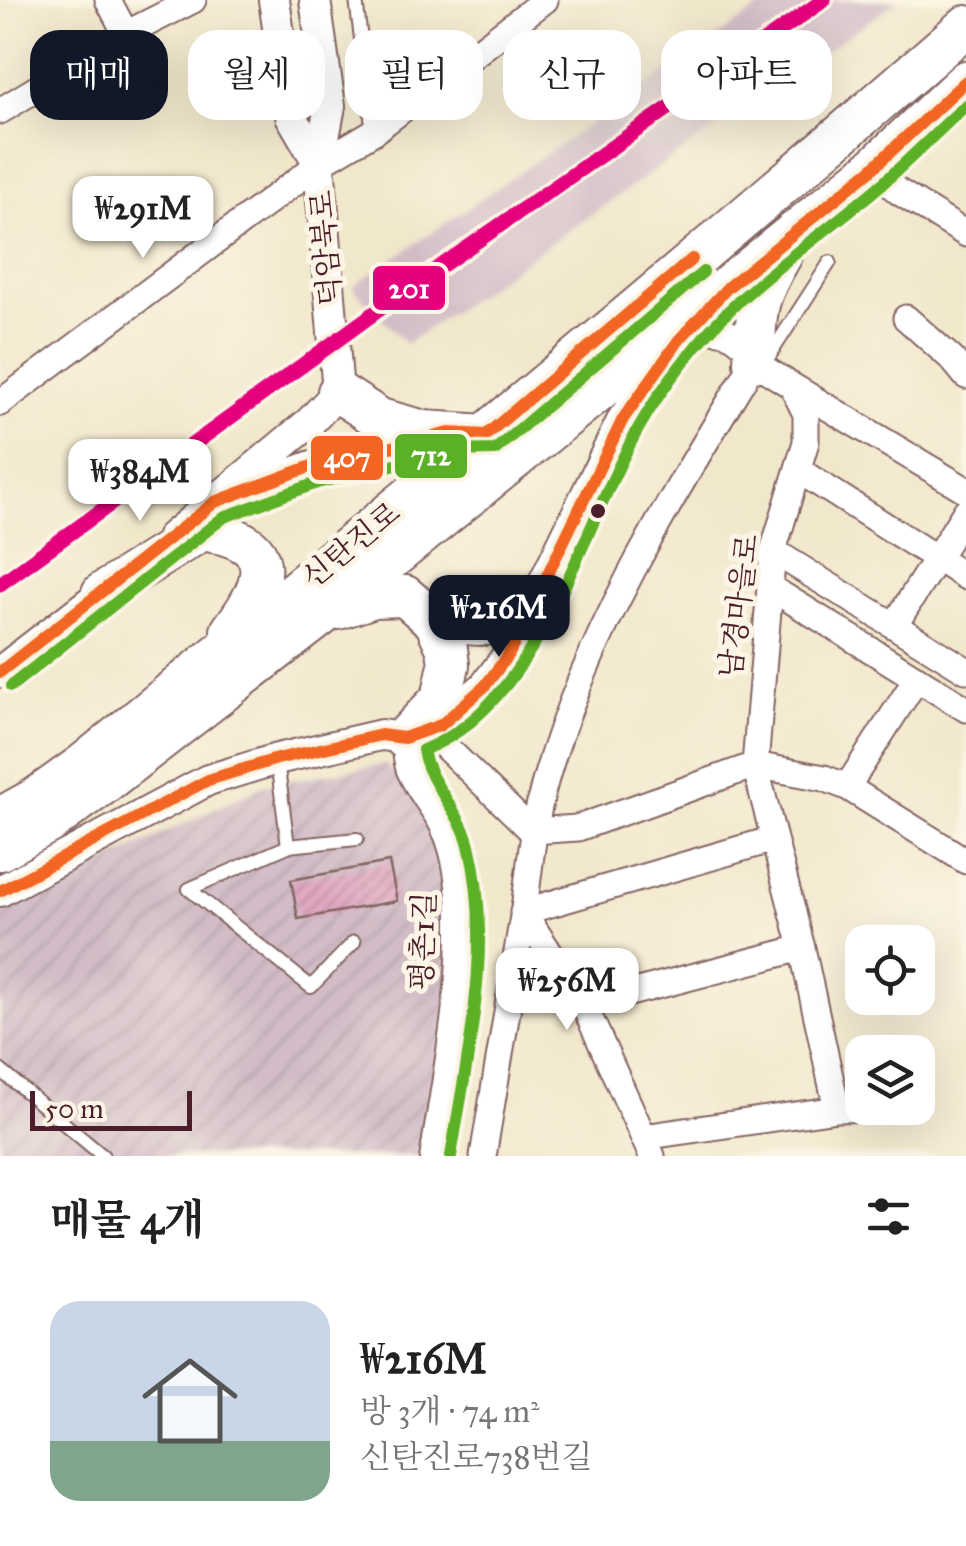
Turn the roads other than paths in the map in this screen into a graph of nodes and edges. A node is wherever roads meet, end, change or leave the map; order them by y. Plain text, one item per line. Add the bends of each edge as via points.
1 (108, 0) edge
2 (192, 0) edge
3 (274, 0) edge
4 (315, 0) edge
5 (356, 0) edge
6 (545, 0) edge
7 (966, 26) edge
8 (124, 30) edge
9 (134, 30) edge
10 (966, 81) edge
11 (30, 93) edge
12 (0, 111) edge
13 (373, 132) junction
14 (320, 164) junction
15 (872, 168) junction
16 (795, 232) junction
17 (966, 234) edge
18 (830, 262) dead end
19 (728, 287) junction
20 (906, 318) dead end
21 (679, 340) junction
22 (758, 364) junction
23 (966, 376) edge
24 (792, 386) junction
25 (338, 392) junction
26 (0, 403) edge
27 (468, 434) junction
28 (798, 470) junction
29 (966, 490) edge
30 (215, 502) junction
31 (966, 511) edge
32 (773, 551) junction
33 (937, 558) junction
34 (966, 577) edge
35 (771, 588) junction
36 (102, 593) junction
37 (536, 601) junction
38 (324, 614) junction
39 (435, 622) junction
40 (894, 626) junction
41 (206, 663) junction
42 (966, 670) edge
43 (0, 672) edge
44 (917, 678) junction
45 (966, 709) edge
46 (425, 731) junction
47 (277, 759) junction
48 (755, 766) junction
49 (91, 776) junction
50 (847, 787) junction
51 (0, 818) edge
52 (532, 831) junction
53 (774, 838) junction
54 (357, 840) dead end
55 (288, 846) junction
56 (0, 850) edge
57 (966, 861) edge
58 (0, 891) edge
59 (523, 912) junction
60 (354, 942) dead end
61 (802, 948) junction
62 (584, 1005) junction
63 (0, 1070) edge
64 (837, 1109) junction
65 (845, 1109) edge
66 (648, 1147) edge
67 (103, 1156) edge
68 (433, 1156) edge
69 (483, 1156) edge

1 - 8 street
2 - 9 street
3 - 14 street, 덕암북로 via 291,116
4 - 14 street, 덕암북로 via 330,106
5 - 13 lane
6 - 13 street
7 - 27 main road, 신탄진로
10 - 15 main road, 신탄진로
11 - 12 street
13 - 14 street
14 - 25 street, 덕암북로
14 - 26 street
15 - 16 main road, 신탄진로
15 - 17 street
16 - 19 main road, 신탄진로
16 - 22 main road via 760,292 754,318
18 - 22 lane
19 - 21 street
19 - 38 main road, 신탄진로
20 - 23 street
21 - 22 street via 696,330 720,330 743,343
21 - 37 street via 622,419
22 - 24 street
22 - 52 street via 621,590 555,750
24 - 28 street, 남경마을로 via 806,414
24 - 29 street
25 - 27 main road via 380,419
25 - 30 street
27 - 30 street via 312,466
27 - 41 main road, 신탄진로
28 - 32 street, 남경마을로
28 - 33 street
30 - 36 street
31 - 33 street
32 - 35 street, 남경마을로
32 - 40 street
33 - 34 street
33 - 40 street
35 - 44 street
35 - 48 street, 남경마을로
36 - 41 main road via 202,530 240,537 262,567 258,586
36 - 43 street
37 - 39 street via 494,630 466,632
37 - 46 street via 493,675
38 - 39 main road via 374,597 404,596
38 - 49 main road, 신탄진로
39 - 46 main road via 449,665
40 - 42 street
41 - 49 main road, 신탄진로
44 - 45 street
44 - 50 street
46 - 47 street
46 - 52 street
46 - 68 street, 평촌1길 via 409,769 442,818 460,890 452,1026
47 - 55 lane
47 - 58 street via 208,780
48 - 50 street
48 - 52 street via 578,828
48 - 53 street, 남경마을로
49 - 51 main road, 신탄진로
49 - 56 main road, 신탄진로 via 49,823
50 - 57 street
52 - 59 street
53 - 59 street
53 - 61 street, 남경마을로
54 - 55 lane
55 - 60 lane via 189,889 311,986
59 - 62 street
59 - 69 street
61 - 62 street
61 - 64 street, 남경마을로
62 - 66 street
63 - 67 lane
64 - 65 street
64 - 66 street

